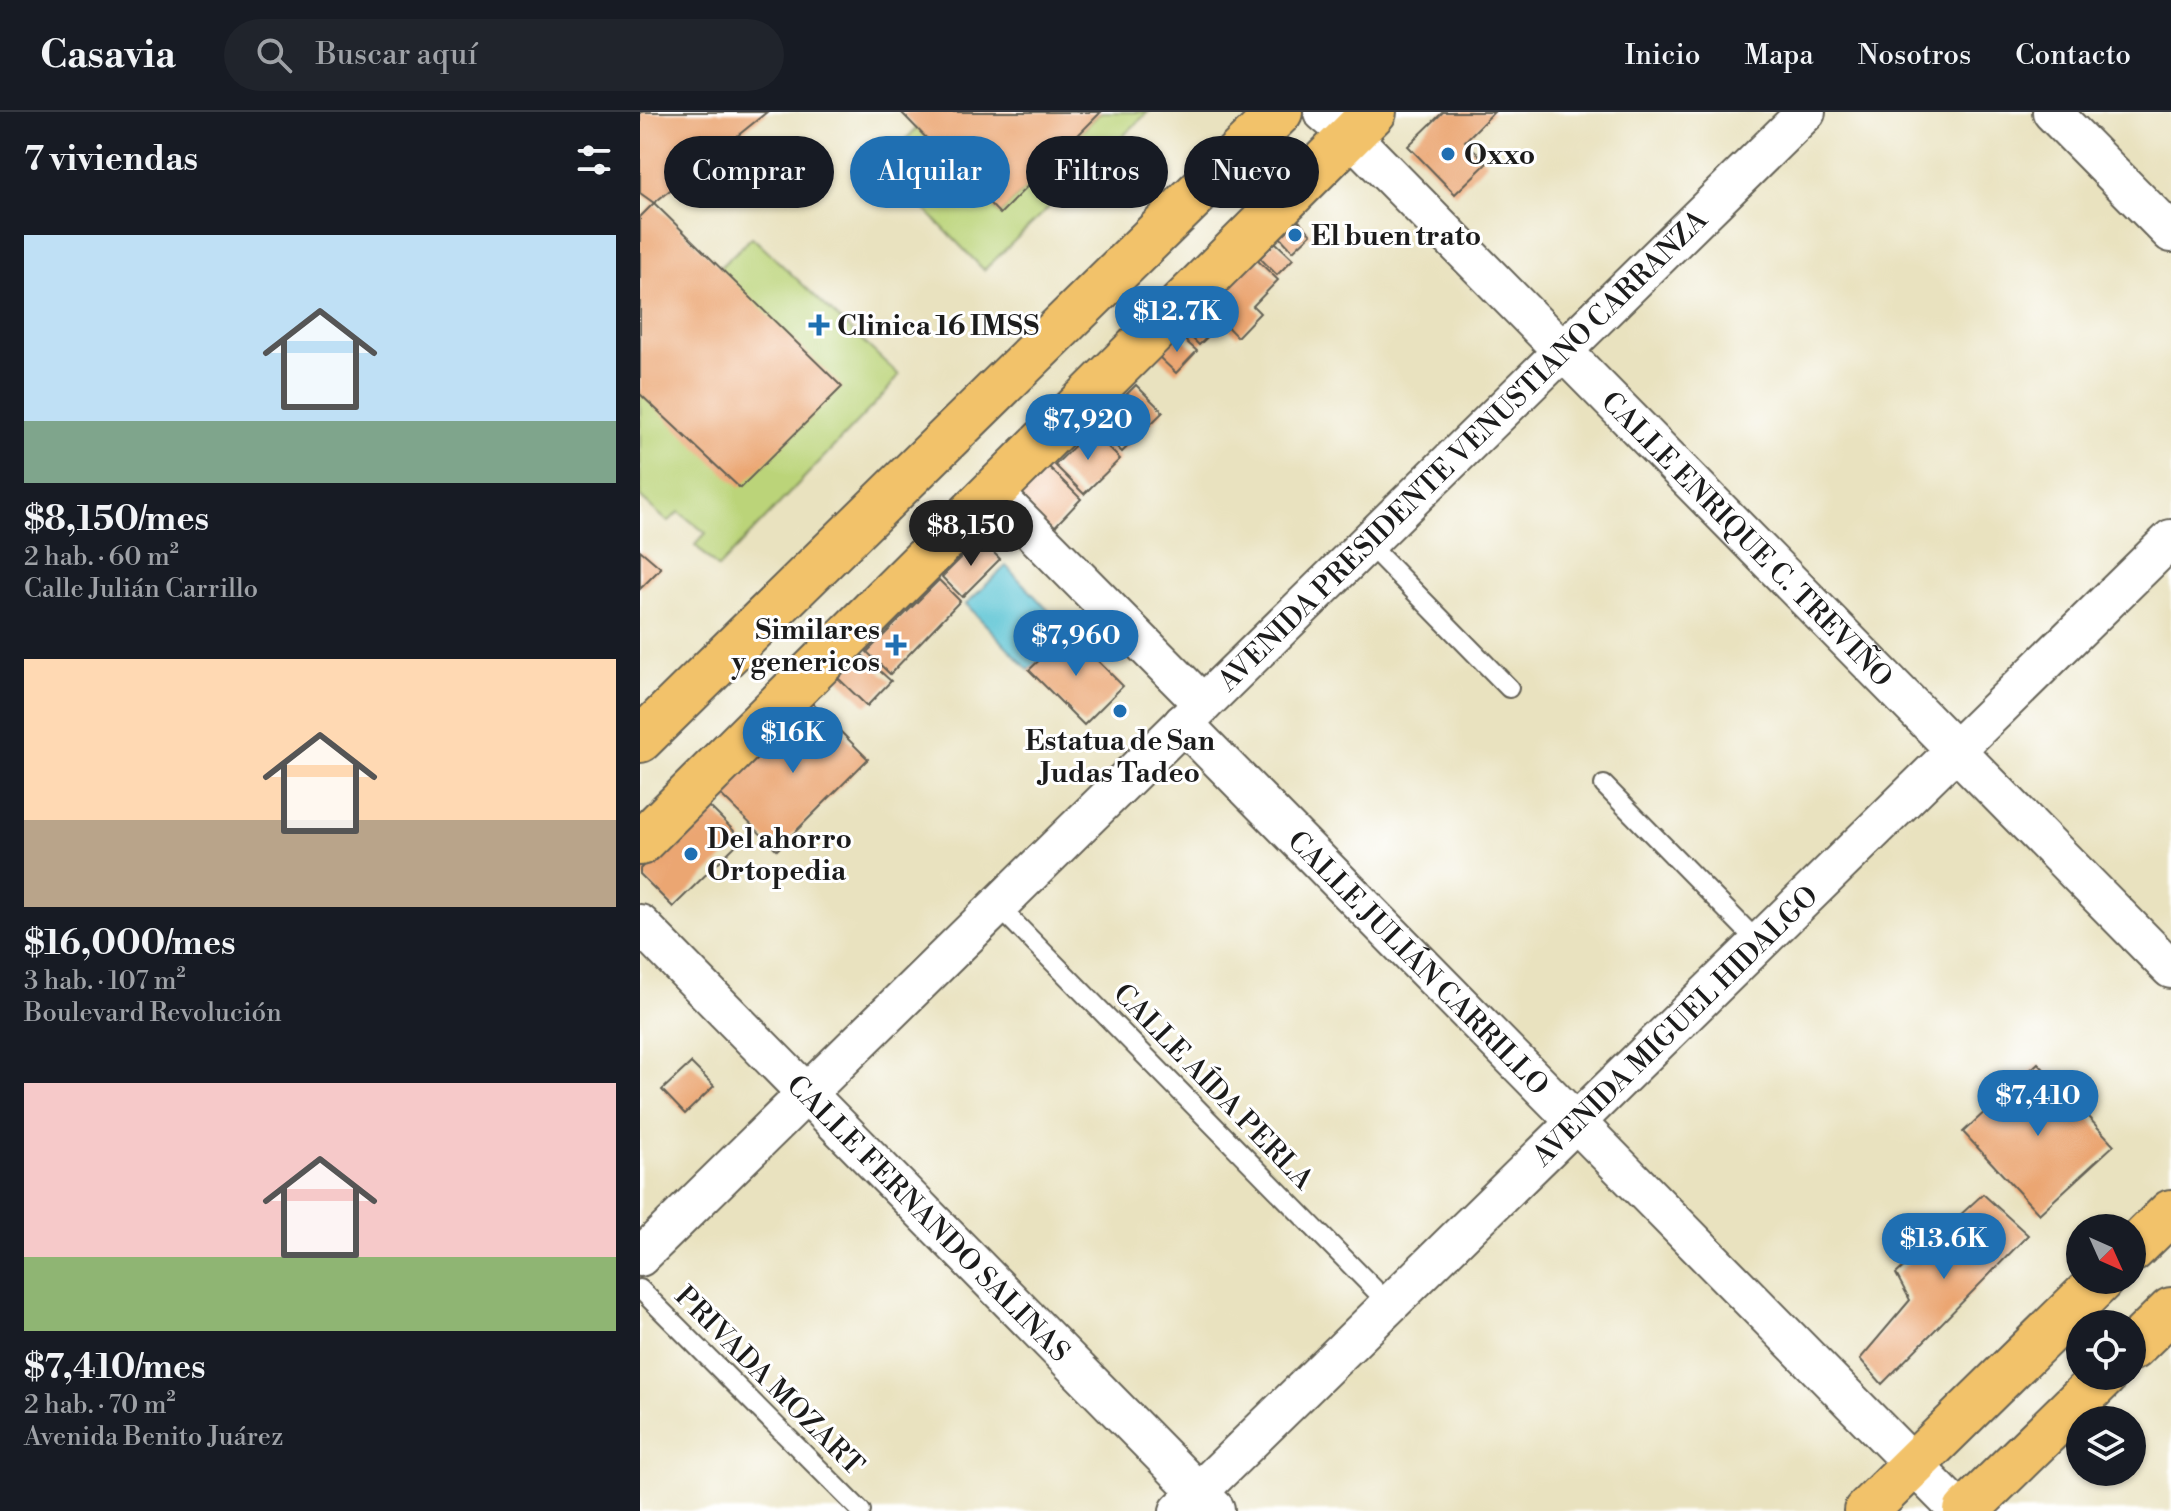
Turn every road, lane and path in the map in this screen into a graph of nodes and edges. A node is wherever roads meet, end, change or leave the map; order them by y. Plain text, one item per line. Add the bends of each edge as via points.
1 (1280, 112) edge
2 (1806, 112) edge
3 (2052, 112) edge
4 (1349, 120) edge
5 (2171, 233) edge
6 (1562, 351) junction
7 (993, 492) junction
8 (2171, 539) edge
9 (1367, 543) junction
10 (1509, 688) dead end
11 (1193, 714) junction
12 (640, 740) edge
13 (1955, 750) junction
14 (1604, 785) dead end
15 (640, 843) edge
16 (998, 906) junction
17 (640, 924) edge
18 (1759, 943) junction
19 (2171, 969) edge
20 (807, 1093) junction
21 (1576, 1122) junction
22 (2171, 1212) edge
23 (2146, 1236) edge
24 (640, 1257) edge
25 (640, 1289) edge
26 (2087, 1294) edge
27 (1390, 1305) junction
28 (2171, 1310) edge
29 (2146, 1334) edge
30 (2090, 1390) edge
31 (1913, 1465) junction
32 (1198, 1505) edge
33 (861, 1511) edge
34 (1866, 1511) edge
35 (1959, 1511) edge
36 (1966, 1511) edge

1 - 12 main road
2 - 6 street, AVENIDA PRESIDENTE VENUSTIANO CARRANZA
3 - 5 street
4 - 6 street, CALLE ENRIQUE C. TREVIÑO
4 - 7 main road
6 - 9 street, AVENIDA PRESIDENTE VENUSTIANO CARRANZA
6 - 13 street, CALLE ENRIQUE C. TREVIÑO
7 - 11 street, CALLE JULIÁN CARRILLO
7 - 15 main road
8 - 13 street, AVENIDA MIGUEL HIDALGO
9 - 10 lane
9 - 11 street, AVENIDA PRESIDENTE VENUSTIANO CARRANZA
11 - 16 street, AVENIDA PRESIDENTE VENUSTIANO CARRANZA
11 - 21 street, CALLE JULIÁN CARRILLO
13 - 18 street, AVENIDA MIGUEL HIDALGO
13 - 19 street, CALLE ENRIQUE C. TREVIÑO
14 - 18 lane
16 - 20 street, AVENIDA PRESIDENTE VENUSTIANO CARRANZA
16 - 27 lane, CALLE AÍDA PERLA
17 - 20 street, CALLE FERNANDO SALINAS
18 - 21 street, AVENIDA MIGUEL HIDALGO
20 - 24 street, AVENIDA PRESIDENTE VENUSTIANO CARRANZA
20 - 32 street, CALLE FERNANDO SALINAS
21 - 27 street, AVENIDA MIGUEL HIDALGO
21 - 31 street, CALLE JULIÁN CARRILLO
22 - 23 main road
25 - 33 lane, PRIVADA MOZART
26 - 31 main road
27 - 32 street, AVENIDA MIGUEL HIDALGO
28 - 29 main road
30 - 36 main road
31 - 34 main road
31 - 35 street, CALLE JULIÁN CARRILLO

